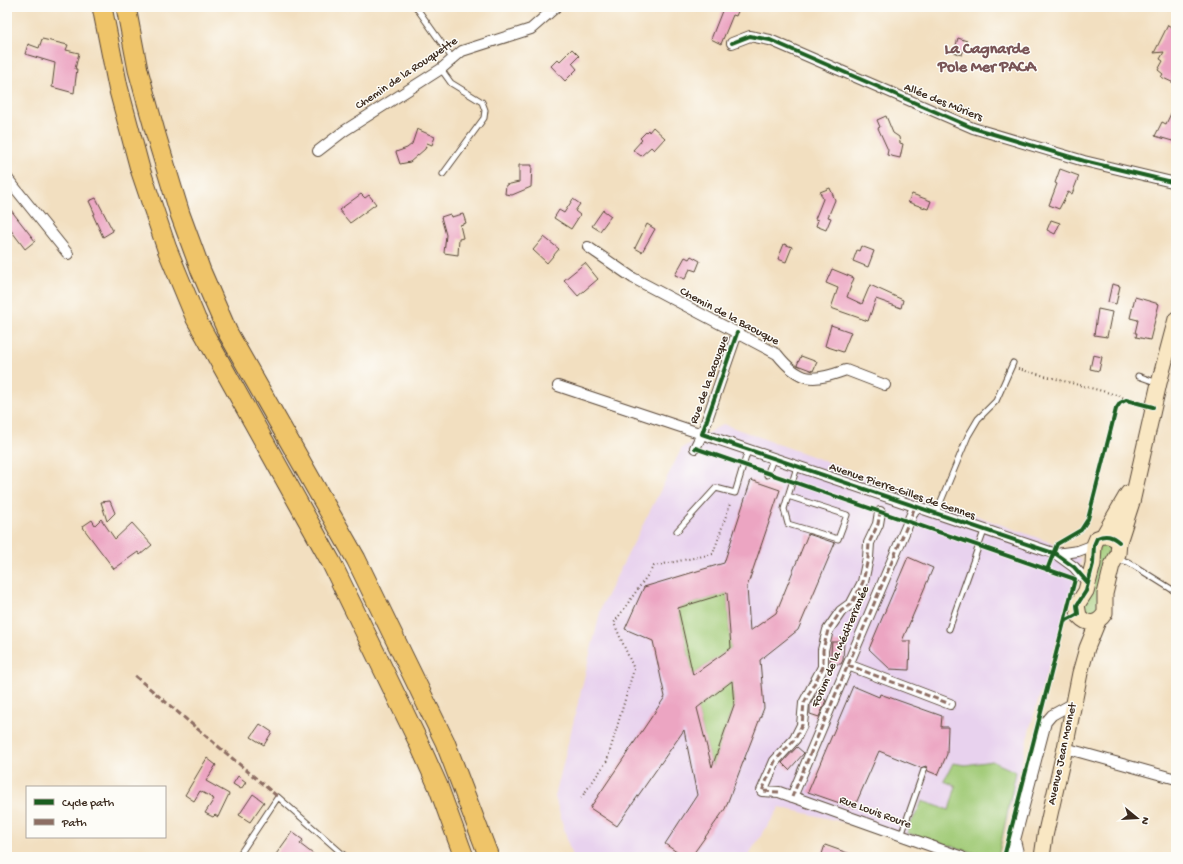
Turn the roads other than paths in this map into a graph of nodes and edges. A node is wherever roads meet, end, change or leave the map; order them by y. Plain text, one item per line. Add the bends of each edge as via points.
1 (102, 7) edge
2 (126, 7) edge
3 (416, 7) edge
4 (556, 7) edge
5 (732, 43) dead end
6 (452, 58) junction
7 (441, 69) junction
8 (318, 151) dead end
9 (443, 174) dead end
10 (7, 178) edge
11 (1176, 183) edge
12 (588, 247) dead end
13 (68, 254) dead end
14 (1176, 319) edge
15 (737, 333) junction
16 (1012, 365) road end
17 (1138, 376) dead end
18 (1159, 383) junction
19 (885, 385) dead end
20 (558, 386) dead end
21 (702, 434) junction
22 (695, 448) dead end
23 (748, 450) junction
24 (773, 459) junction
25 (797, 467) junction
26 (767, 475) dead end
27 (1138, 475) junction
28 (788, 496) junction
29 (915, 507) junction
30 (880, 512) dead end
31 (936, 514) junction
32 (677, 530) dead end
33 (984, 531) junction
34 (1098, 541) junction
35 (1119, 542) junction
36 (1056, 554) junction
37 (1116, 558) junction
38 (1088, 583) junction
39 (1176, 592) edge
40 (1081, 619) junction
41 (1098, 621) junction
42 (949, 629) dead end
43 (848, 665) junction
44 (1080, 673) junction
45 (1074, 703) junction
46 (950, 704) dead end
47 (1065, 748) junction
48 (924, 770) dead end
49 (1176, 779) edge
50 (779, 792) joint
51 (792, 797) junction
52 (901, 836) junction
53 (1045, 836) junction
54 (1015, 840) junction
55 (947, 854) edge
56 (238, 857) edge
57 (346, 857) edge
58 (464, 857) edge
59 (489, 857) edge
60 (962, 857) edge
61 (1009, 857) edge
62 (1019, 857) edge
63 (1038, 857) edge
64 (1042, 857) edge

1 - 58 highway via 118,87 140,169 167,249 193,312 331,562 418,739
2 - 59 highway via 138,70 156,136 201,271 228,333 356,559 445,742
3 - 6 lane
4 - 6 street, Chemin de la Rouquette via 531,29 462,51
5 - 11 street, Allée des Mûriers via 750,36 770,40 973,128 1084,161
6 - 7 street, Chemin de la Rouquette
7 - 8 street, Chemin de la Rouquette via 344,131
7 - 9 lane via 451,83 482,102 485,110 484,118
10 - 13 street
12 - 15 street, Chemin de la Baouque via 633,278
14 - 18 main road
15 - 19 street, Chemin de la Baouque via 777,354 788,369 806,378 823,378 846,370
15 - 21 street, Rue de la Baouque
16 - 31 lane via 996,401 978,419 968,436
17 - 18 lane
18 - 27 main road
20 - 21 street, Avenue Pierre-Gilles de Gennes
21 - 22 street
21 - 23 street, Avenue Pierre-Gilles de Gennes
23 - 24 street, Avenue Pierre-Gilles de Gennes
23 - 32 lane via 735,493 716,488
24 - 25 street, Avenue Pierre-Gilles de Gennes
24 - 26 lane
25 - 28 lane
25 - 29 street, Avenue Pierre-Gilles de Gennes
27 - 34 main road
27 - 35 main road
28 - 28 lane via 784,509 788,524 838,539 847,515
29 - 31 street, Avenue Pierre-Gilles de Gennes
29 - 43 street, Forum de la Méditerranée
30 - 50 street, Forum de la Méditerranée via 878,524 869,543 863,582 852,603 841,611 828,630 822,667 804,703 802,725 795,739 775,761 762,791
31 - 33 street, Avenue Pierre-Gilles de Gennes
33 - 36 street, Avenue Pierre-Gilles de Gennes
33 - 42 lane
34 - 35 main road via 1111,536
34 - 36 street, Avenue Pierre-Gilles de Gennes via 1078,551
34 - 38 main road, Avenue Jean Monnet
35 - 37 main road, Avenue Jean Monnet
36 - 38 street, Avenue Pierre-Gilles de Gennes via 1074,567
37 - 39 lane via 1128,562
37 - 41 main road, Avenue Jean Monnet via 1105,594 1105,613
38 - 40 main road, Avenue Jean Monnet via 1077,605
40 - 41 main road via 1089,623
40 - 44 main road, Avenue Jean Monnet
41 - 44 main road, Avenue Jean Monnet
43 - 46 street
43 - 51 street, Forum de la Méditerranée
44 - 45 main road, Avenue Jean Monnet
45 - 47 main road, Avenue Jean Monnet
45 - 54 street via 1052,715 1046,722
47 - 49 street
47 - 53 main road, Avenue Jean Monnet
48 - 52 lane
50 - 51 street, Rue Louis Roure
51 - 52 street, Rue Louis Roure
52 - 55 street, Rue Louis Roure
53 - 63 main road, Avenue Jean Monnet
53 - 64 main road, Avenue Jean Monnet
54 - 61 street
54 - 62 street
55 - 60 street, Rue Louis Roure
56 - 57 lane via 278,797

